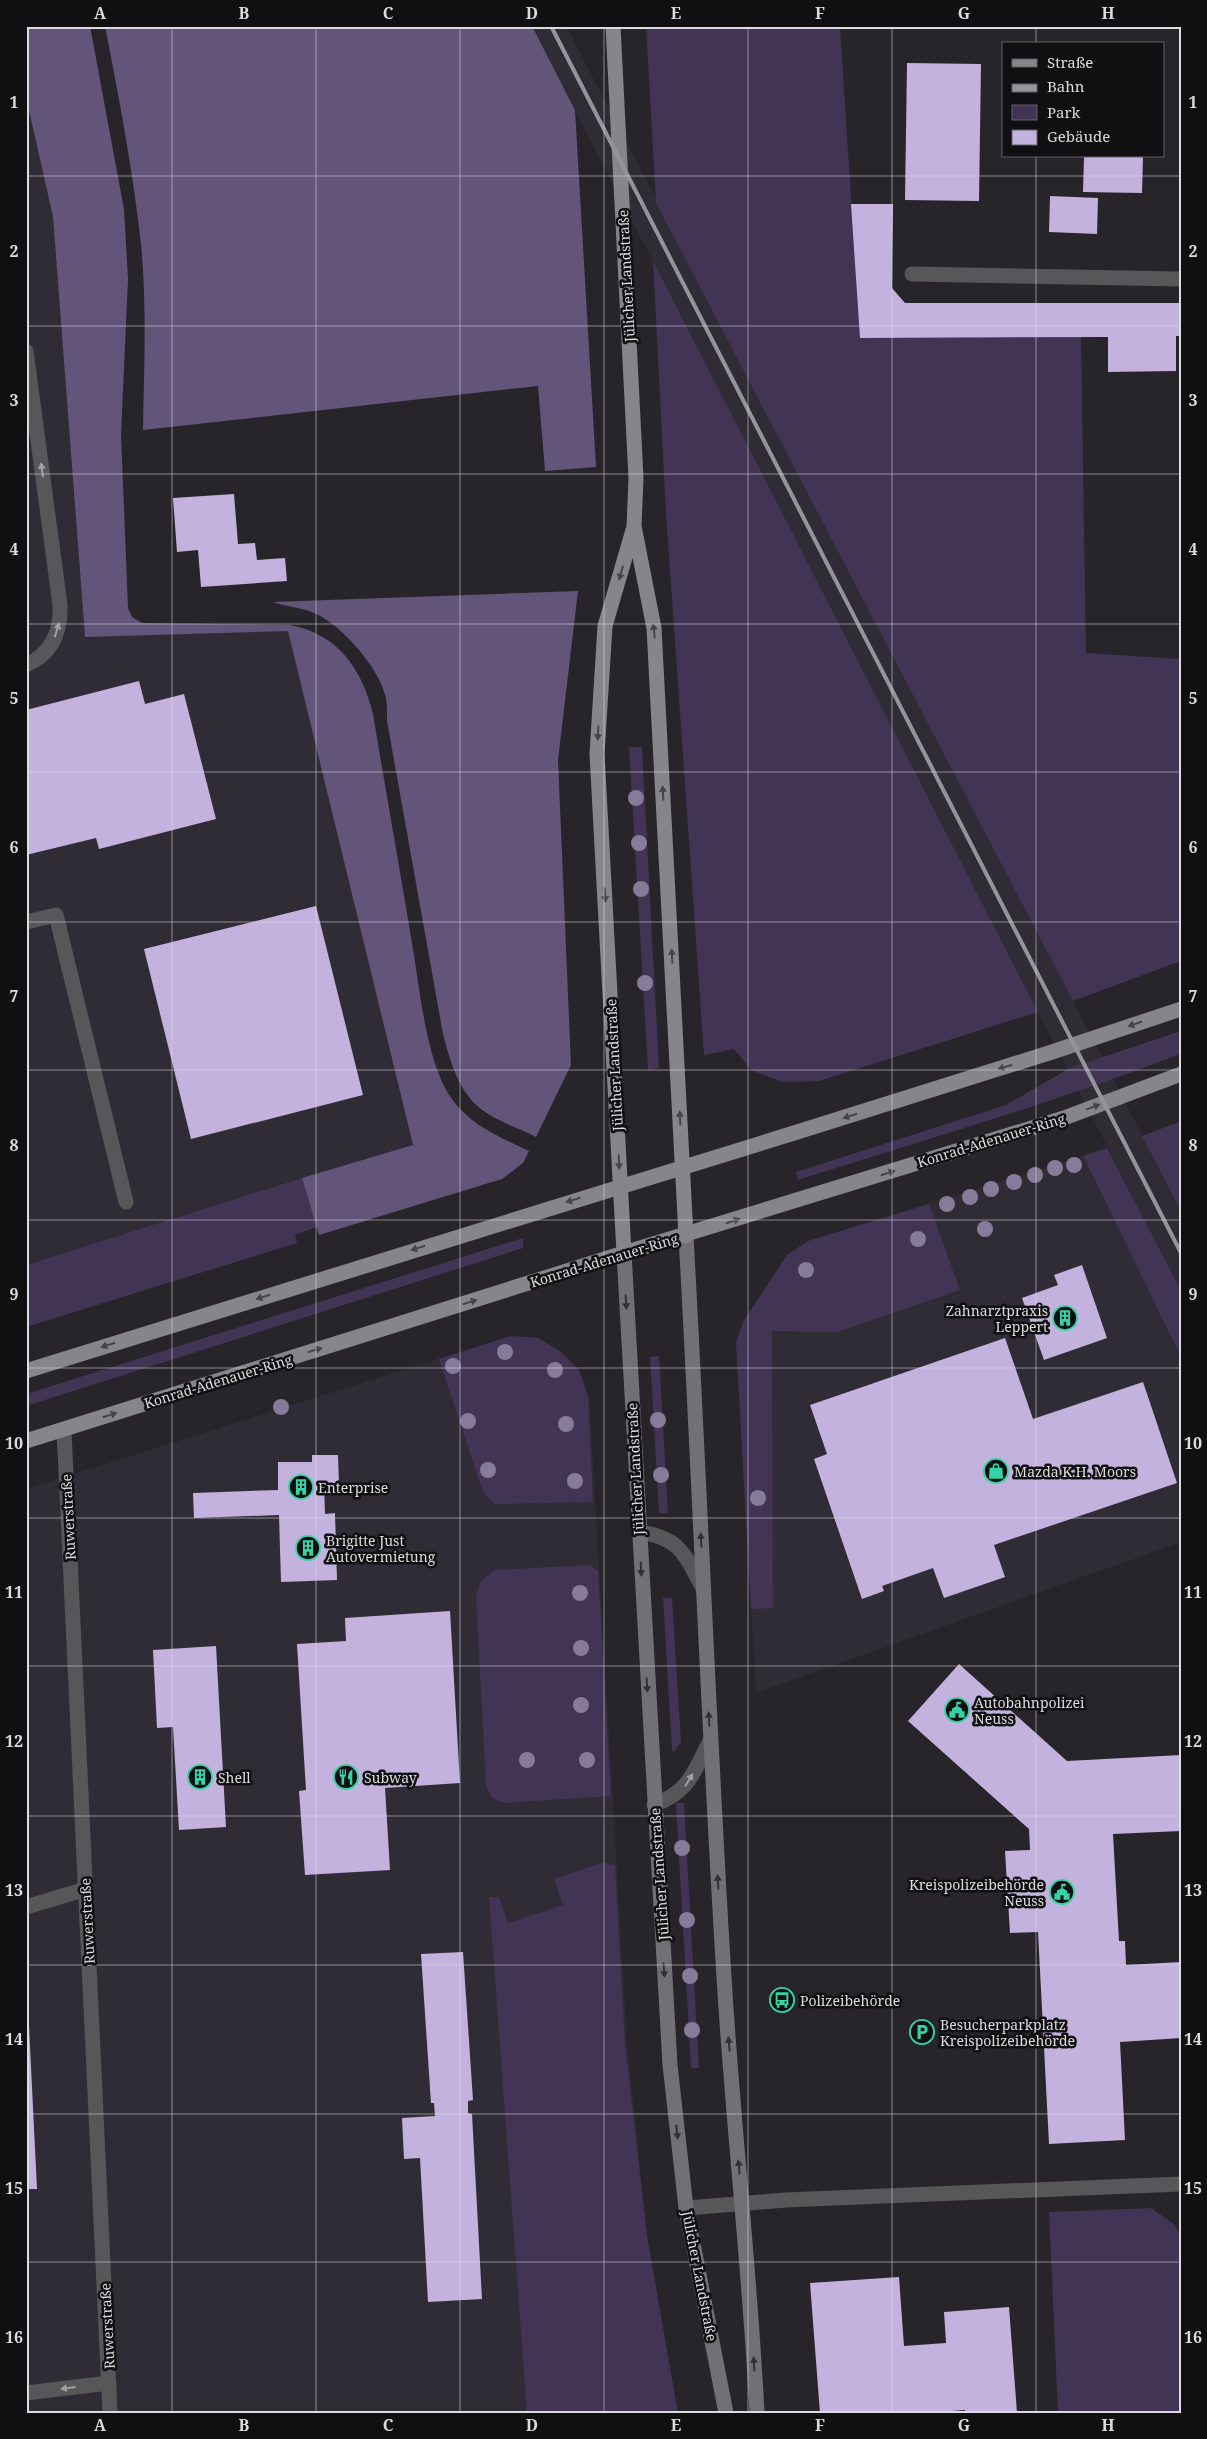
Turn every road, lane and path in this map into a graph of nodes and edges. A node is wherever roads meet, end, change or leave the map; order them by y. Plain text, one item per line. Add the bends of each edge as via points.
1 (613, 26) edge
2 (912, 274) dead end
3 (1181, 279) edge
4 (26, 351) edge
5 (634, 526) junction
6 (26, 665) edge
7 (26, 922) edge
8 (1181, 1009) edge
9 (1181, 1074) edge
10 (683, 1166) junction
11 (620, 1186) junction
12 (126, 1202) dead end
13 (686, 1236) junction
14 (624, 1253) junction
15 (26, 1371) edge
16 (64, 1430) junction
17 (26, 1441) edge
18 (639, 1532) junction
19 (703, 1588) junction
20 (710, 1741) junction
21 (654, 1805) junction
22 (86, 1889) junction
23 (26, 1907) edge
24 (1181, 2184) edge
25 (742, 2203) junction
26 (686, 2208) junction
27 (109, 2383) junction
28 (26, 2393) edge
29 (110, 2413) edge
30 (726, 2413) edge
31 (757, 2413) edge

1 - 5 main road, Jülicher Landstraße via 636,478
2 - 3 street
6 -> 4 street via 38,660 50,648 60,621
10 -> 5 main road, Jülicher Landstraße via 654,628
5 -> 11 main road, Jülicher Landstraße via 605,626 597,754
7 - 12 street via 56,915
8 -> 10 main road
13 -> 9 main road, Konrad-Adenauer-Ring via 1064,1118
10 - 11 main road
10 - 13 main road, Jülicher Landstraße
11 - 14 main road, Jülicher Landstraße
11 -> 15 main road
13 - 14 main road, Konrad-Adenauer-Ring
19 -> 13 main road, Jülicher Landstraße
16 -> 14 main road, Konrad-Adenauer-Ring
14 -> 18 main road, Jülicher Landstraße
16 - 17 main road, Konrad-Adenauer-Ring
16 - 22 street, Ruwerstraße
18 - 19 street via 672,1541 683,1553
18 -> 21 main road, Jülicher Landstraße
20 -> 19 main road, Jülicher Landstraße
21 -> 20 street via 672,1798 684,1788
25 -> 20 main road, Jülicher Landstraße via 725,1996
21 -> 26 main road, Jülicher Landstraße via 670,2065
22 - 23 street
22 - 27 street, Ruwerstraße
24 - 25 street
25 - 26 street
31 -> 25 main road, Jülicher Landstraße
26 - 30 main road, Jülicher Landstraße
27 -> 28 street
27 - 29 street, Ruwerstraße

